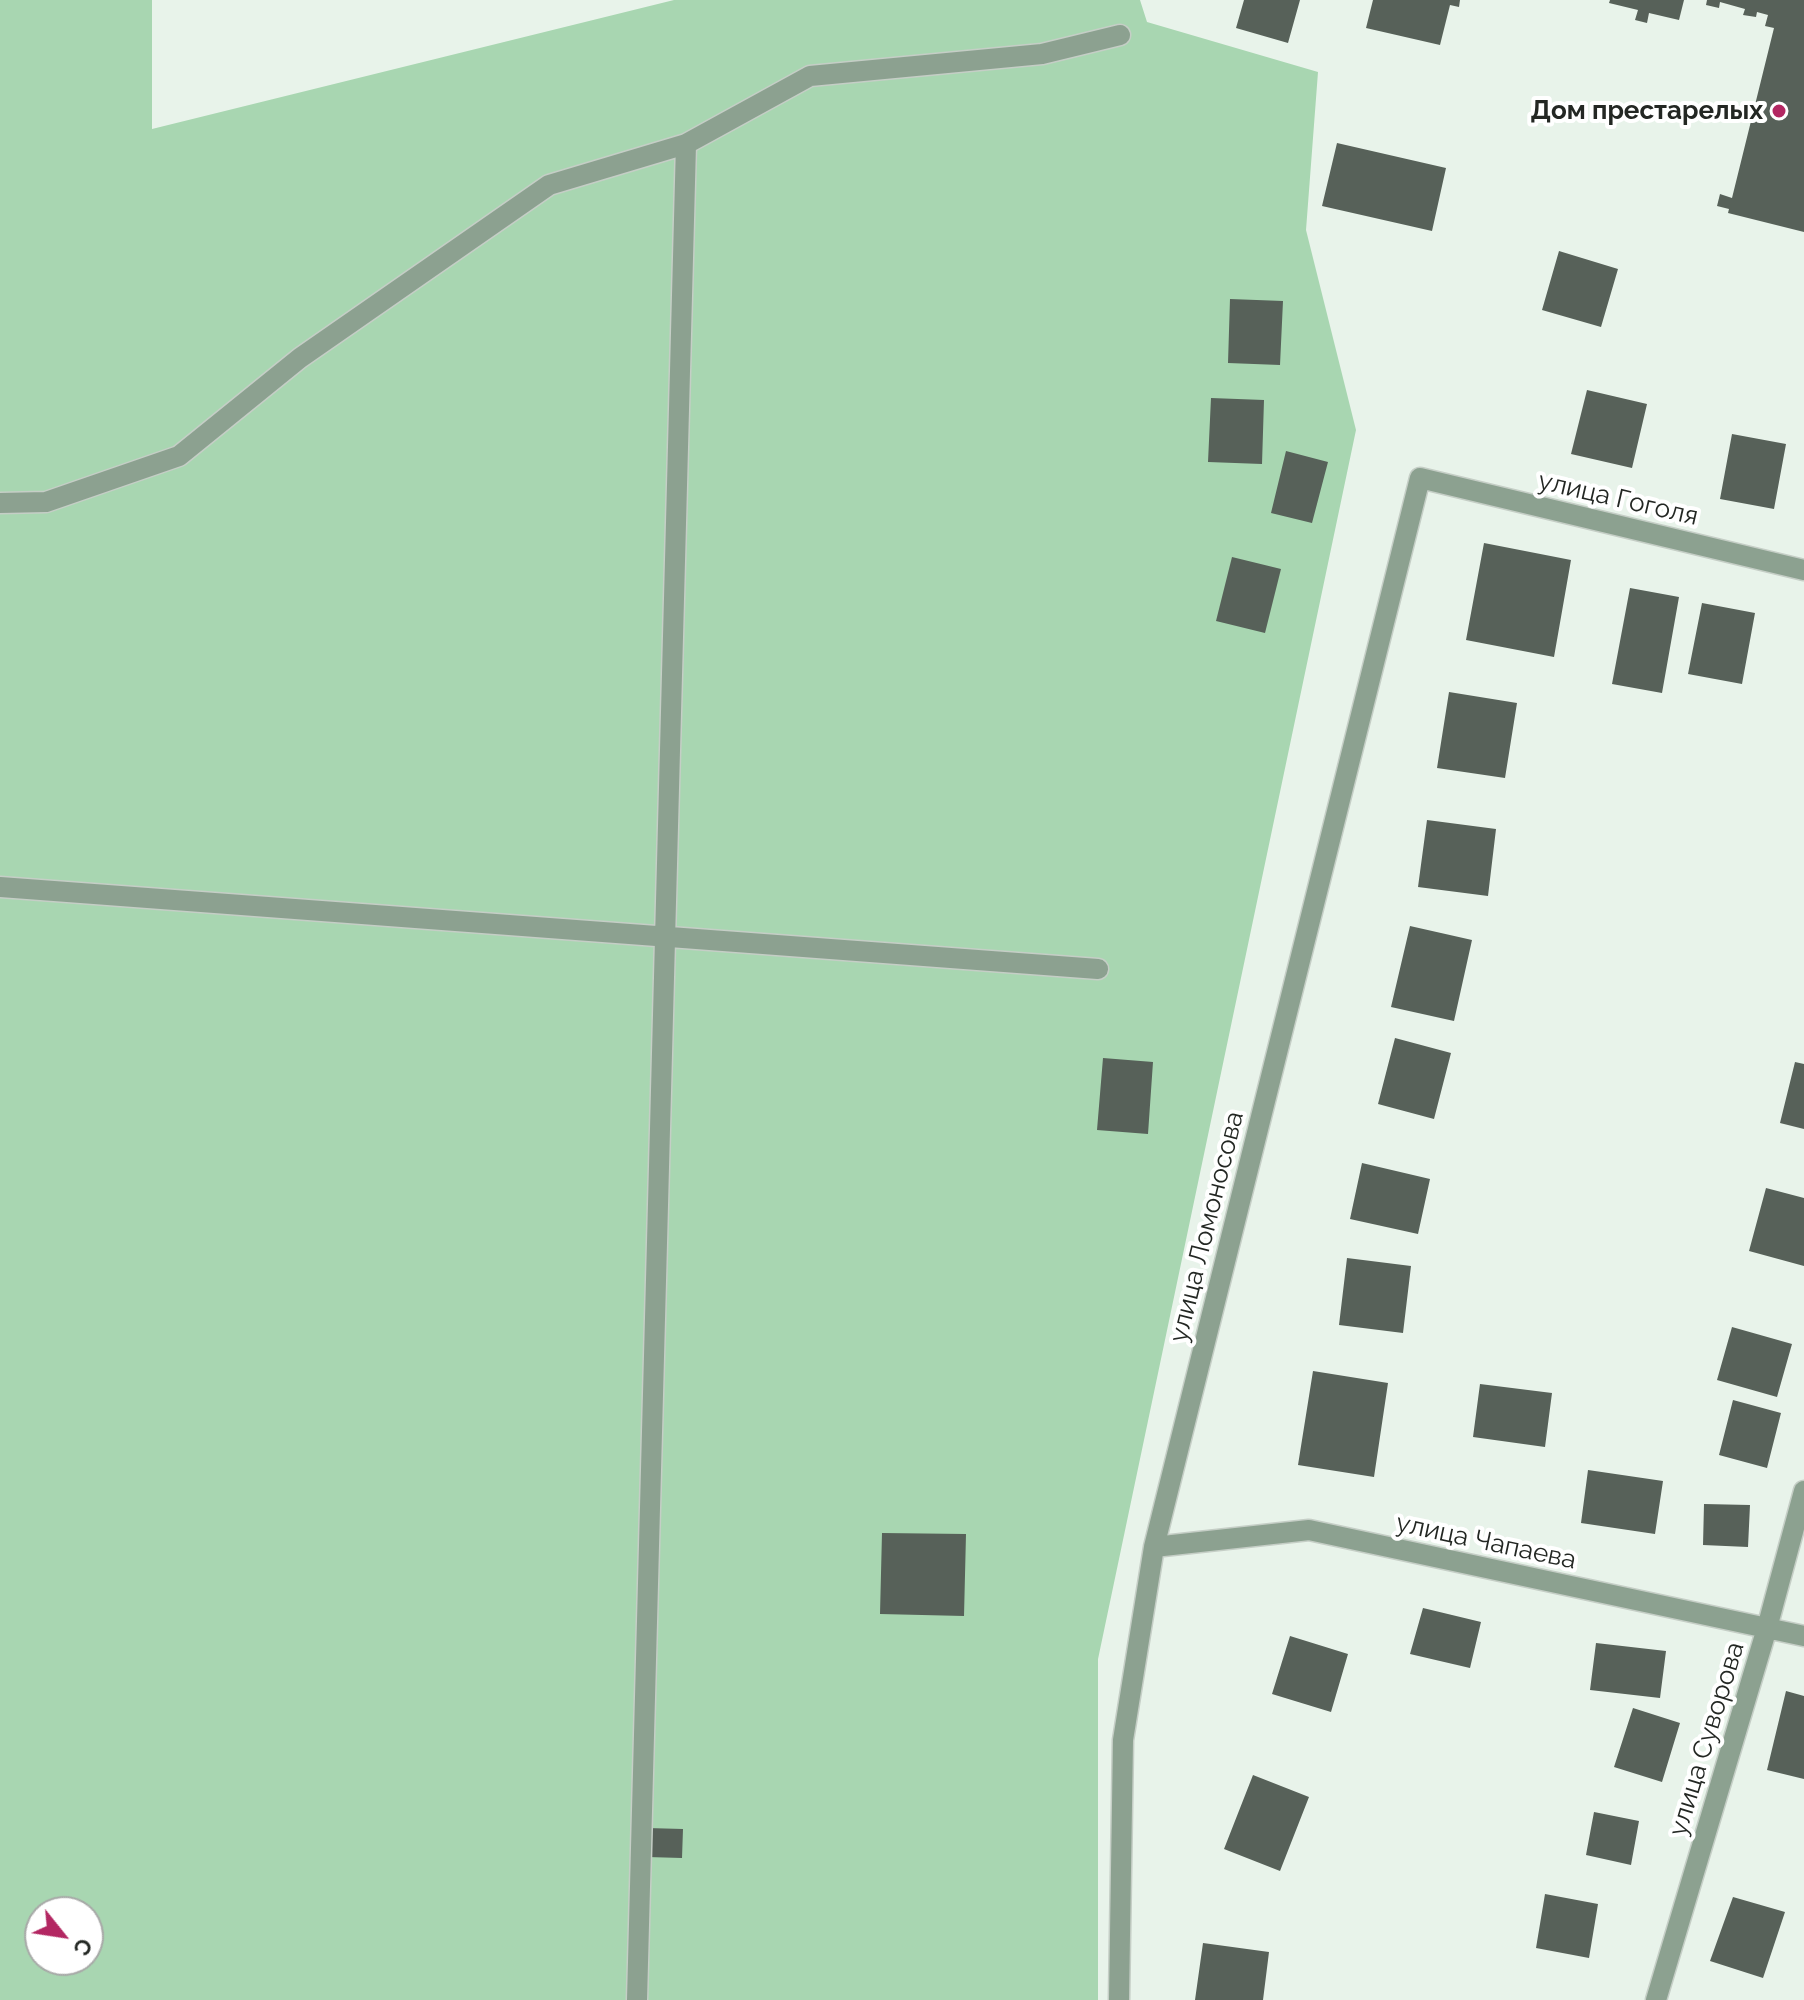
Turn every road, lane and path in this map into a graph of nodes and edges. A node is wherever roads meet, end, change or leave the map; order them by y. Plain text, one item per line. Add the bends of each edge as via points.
1 (1120, 35) dead end
2 (686, 144) junction
3 (1420, 478) joint
4 (0, 503) edge
5 (1804, 570) edge
6 (0, 887) edge
7 (667, 938) junction
8 (1098, 969) dead end
9 (1804, 1491) edge
10 (1154, 1547) junction
11 (1767, 1628) junction
12 (1804, 1636) edge
13 (637, 2000) edge
14 (1119, 2000) edge
15 (1656, 2000) edge

1 - 2 street via 1042,54 810,76
2 - 4 street via 549,185 300,358 179,456 46,502
2 - 7 street
3 - 5 street, улица Гоголя
3 - 10 street, улица Ломоносова
6 - 7 street
7 - 8 street
7 - 13 street
9 - 11 street, улица Суворова
10 - 11 street, улица Чапаева via 1309,1530
10 - 14 street, улица Ломоносова via 1123,1740
11 - 12 street, улица Чапаева
11 - 15 street, улица Суворова

